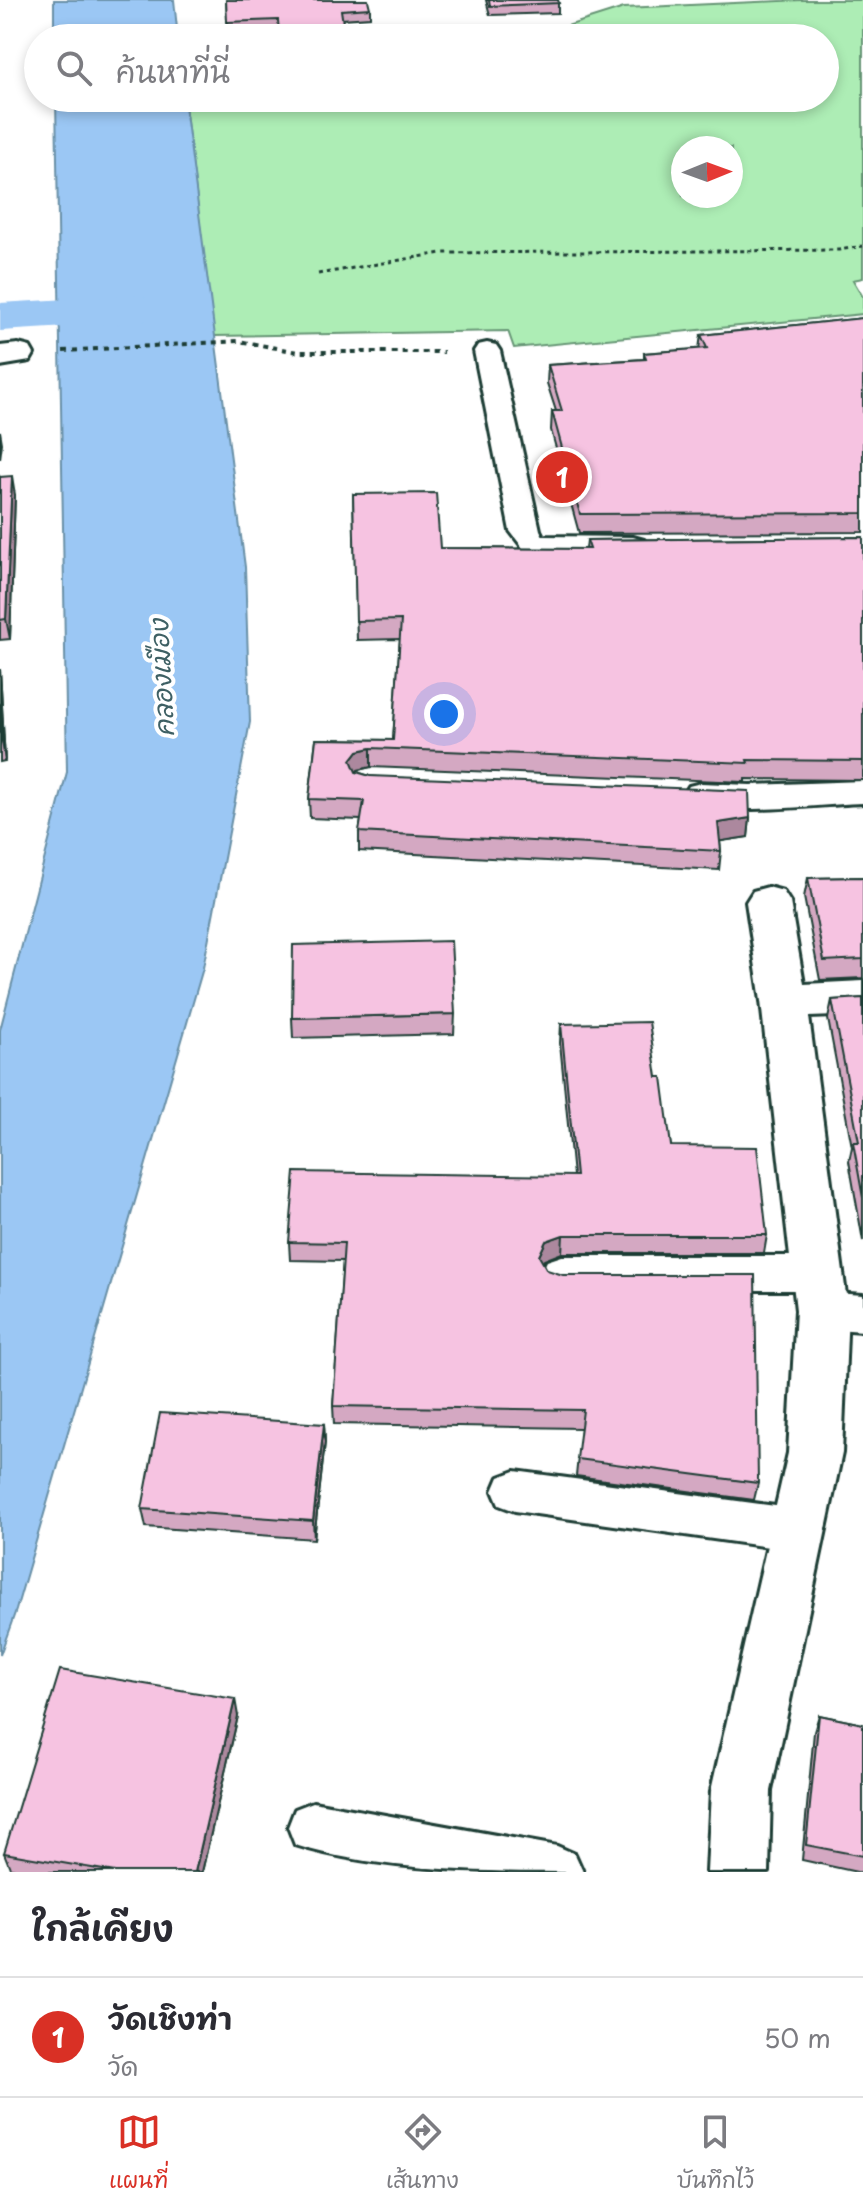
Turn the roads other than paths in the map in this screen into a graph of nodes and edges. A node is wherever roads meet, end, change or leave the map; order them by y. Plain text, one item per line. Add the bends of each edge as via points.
1 (487, 351) road end
2 (660, 546) edge
3 (863, 792) edge
4 (671, 793) edge
5 (768, 902) dead end
6 (863, 998) edge
7 (784, 1001) junction
8 (562, 1273) edge
9 (834, 1299) edge
10 (515, 1491) dead end
11 (798, 1530) junction
12 (313, 1827) dead end
13 (557, 1872) edge
14 (738, 1872) edge

1 - 2 lane via 525,531 533,542 550,547
3 - 4 lane
5 - 7 street
6 - 7 street
7 - 9 street
8 - 9 lane
9 - 11 street via 815,1453
10 - 11 lane
11 - 14 street via 741,1791
12 - 13 lane

